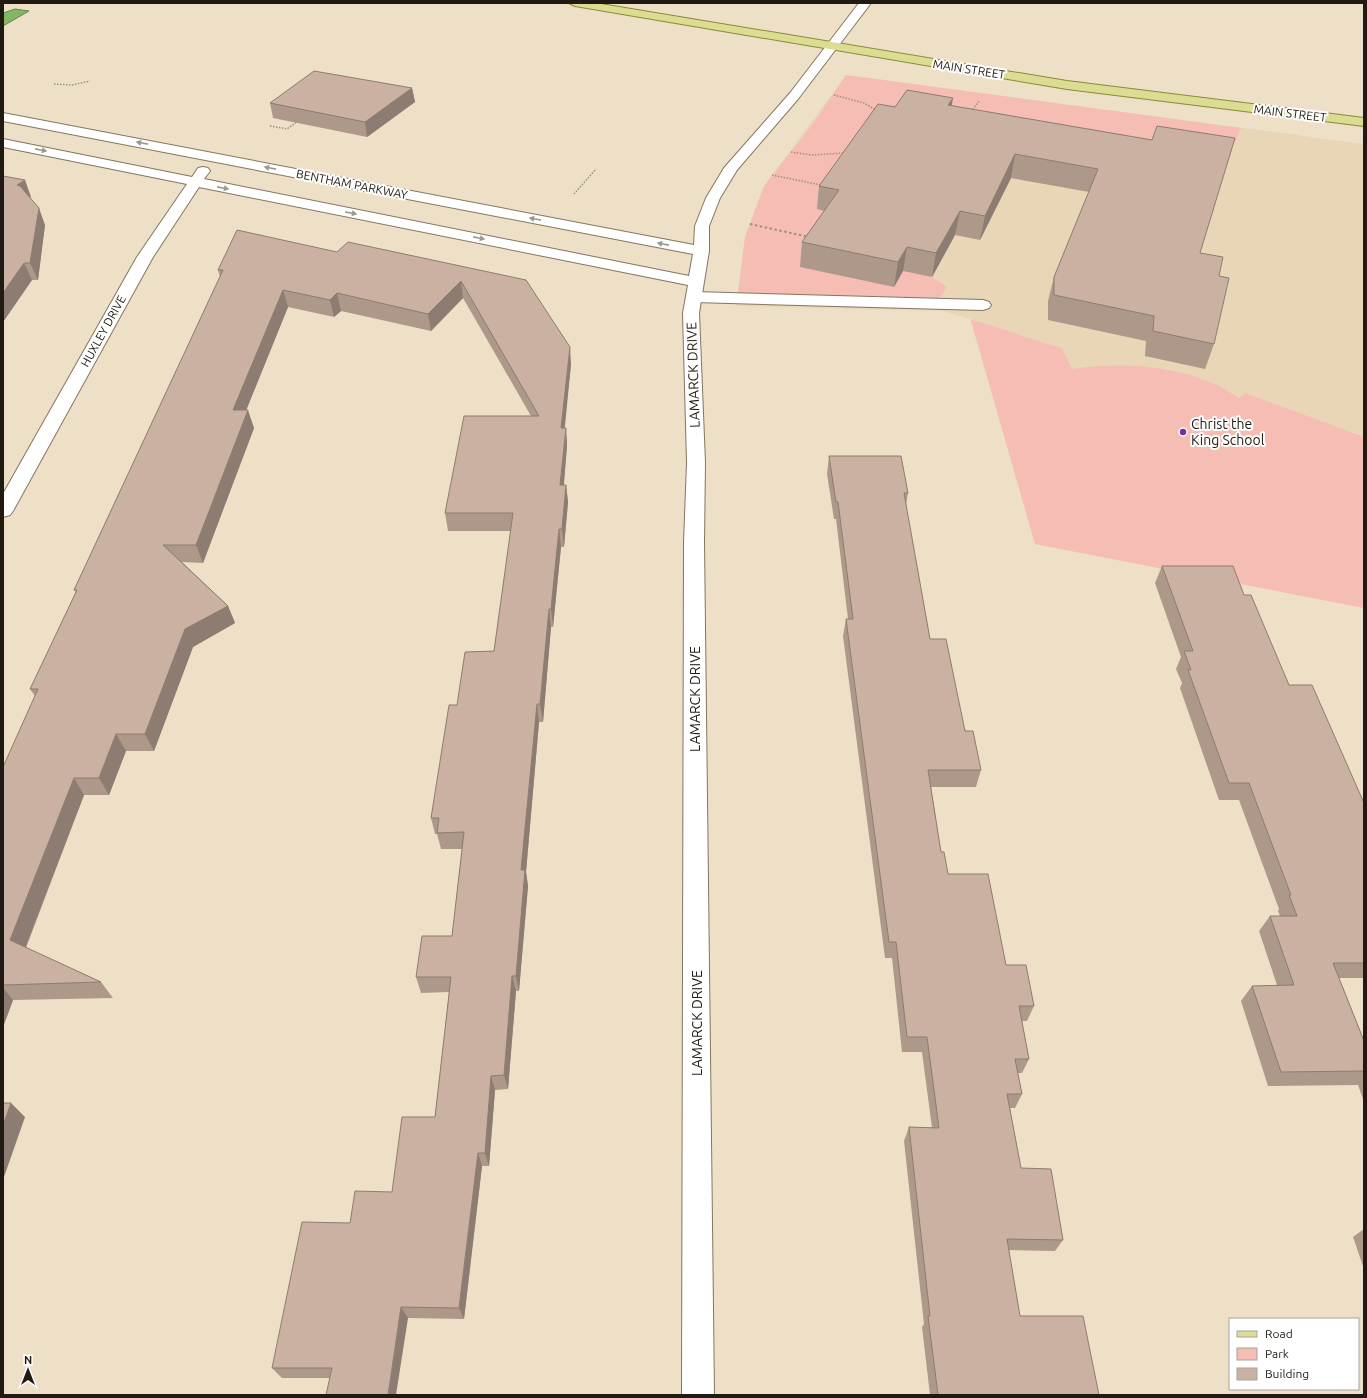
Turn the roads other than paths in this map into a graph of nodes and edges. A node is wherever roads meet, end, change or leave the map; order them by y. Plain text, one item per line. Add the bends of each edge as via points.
1 (575, 3) edge
2 (865, 3) edge
3 (831, 46) junction
4 (3, 116) edge
5 (1364, 122) edge
6 (3, 143) edge
7 (213, 157) junction
8 (196, 182) junction
9 (701, 251) junction
10 (695, 289) junction
11 (983, 305) dead end
12 (3, 511) edge
13 (698, 1395) edge

1 - 3 main road, MAIN STREET
2 - 3 street, LAMARCK DRIVE
3 - 5 main road, MAIN STREET via 1067,85
3 - 9 street, LAMARCK DRIVE via 794,96 731,168 713,198 702,226
7 -> 4 street, BENTHAM PARKWAY
6 -> 8 street, BENTHAM PARKWAY
7 - 8 street, HUXLEY DRIVE
9 -> 7 street, BENTHAM PARKWAY
8 -> 10 street, BENTHAM PARKWAY
8 - 12 street, HUXLEY DRIVE via 145,257
9 - 10 street, LAMARCK DRIVE
10 - 11 street, BENTHAM PARKWAY
10 - 13 street, LAMARCK DRIVE via 691,313 696,463 694,550

